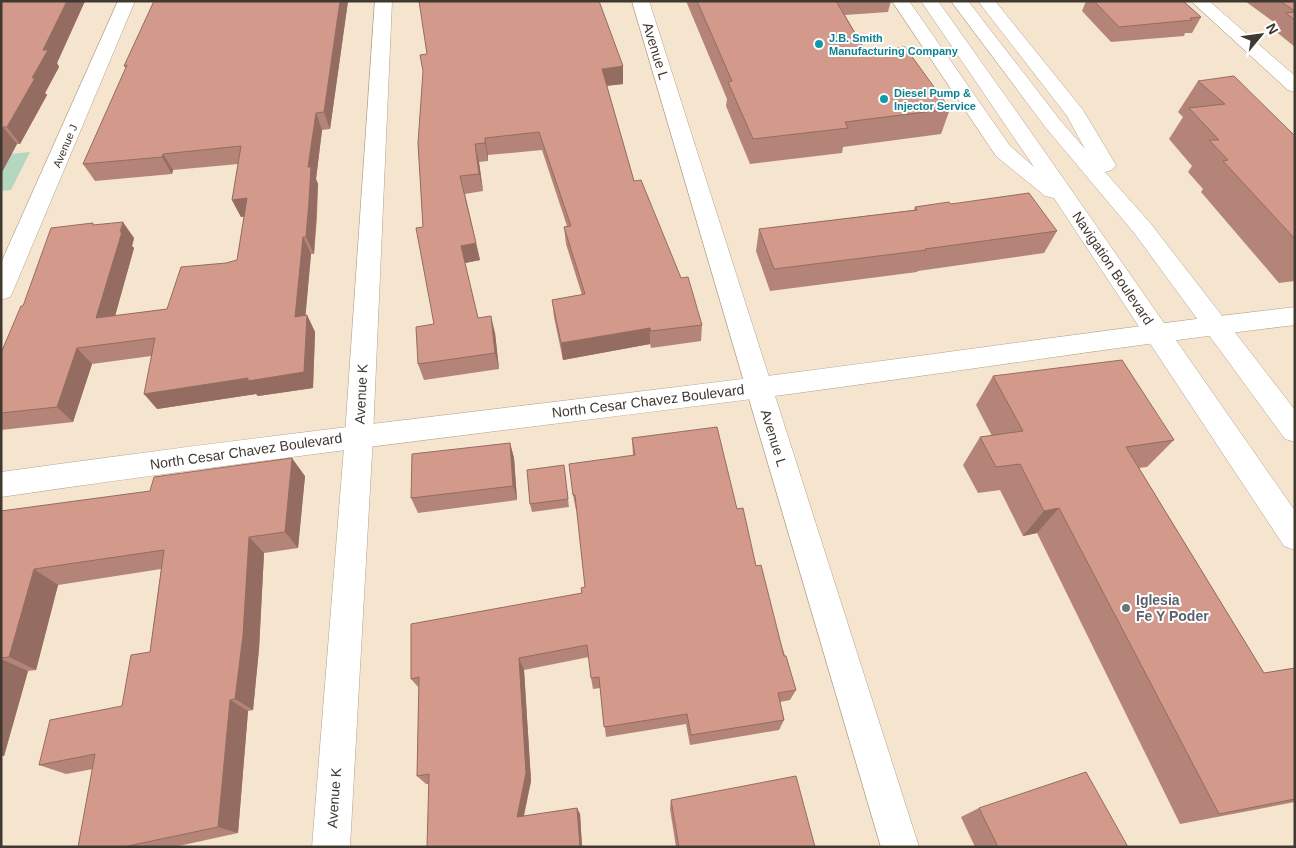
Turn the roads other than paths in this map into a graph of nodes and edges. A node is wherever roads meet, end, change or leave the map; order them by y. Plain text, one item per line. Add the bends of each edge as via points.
1 (127, 1) edge
2 (384, 1) edge
3 (640, 1) edge
4 (900, 1) edge
5 (929, 1) edge
6 (959, 1) edge
7 (986, 1) edge
8 (1199, 1) edge
9 (1295, 86) edge
10 (1068, 202) junction
11 (1143, 229) junction
12 (1, 291) edge
13 (1295, 316) edge
14 (1215, 325) junction
15 (1156, 333) junction
16 (758, 388) junction
17 (1295, 431) edge
18 (359, 435) junction
19 (1, 485) edge
20 (1295, 536) edge
21 (331, 847) edge
22 (900, 847) edge

1 - 12 street, Avenue J
2 - 18 street, Avenue K
3 - 16 street, Avenue L
4 - 10 street via 1003,151
5 - 10 street, Navigation Boulevard
6 - 11 street via 1054,124
7 - 11 street via 1076,114
8 - 9 street
10 - 15 street, Navigation Boulevard
11 - 14 street
13 - 14 street, North Cesar Chavez Boulevard
14 - 15 street, North Cesar Chavez Boulevard
14 - 17 street
15 - 16 street, North Cesar Chavez Boulevard
15 - 20 street, Navigation Boulevard
16 - 18 street, North Cesar Chavez Boulevard
16 - 22 street, Avenue L
18 - 19 street, North Cesar Chavez Boulevard
18 - 21 street, Avenue K

